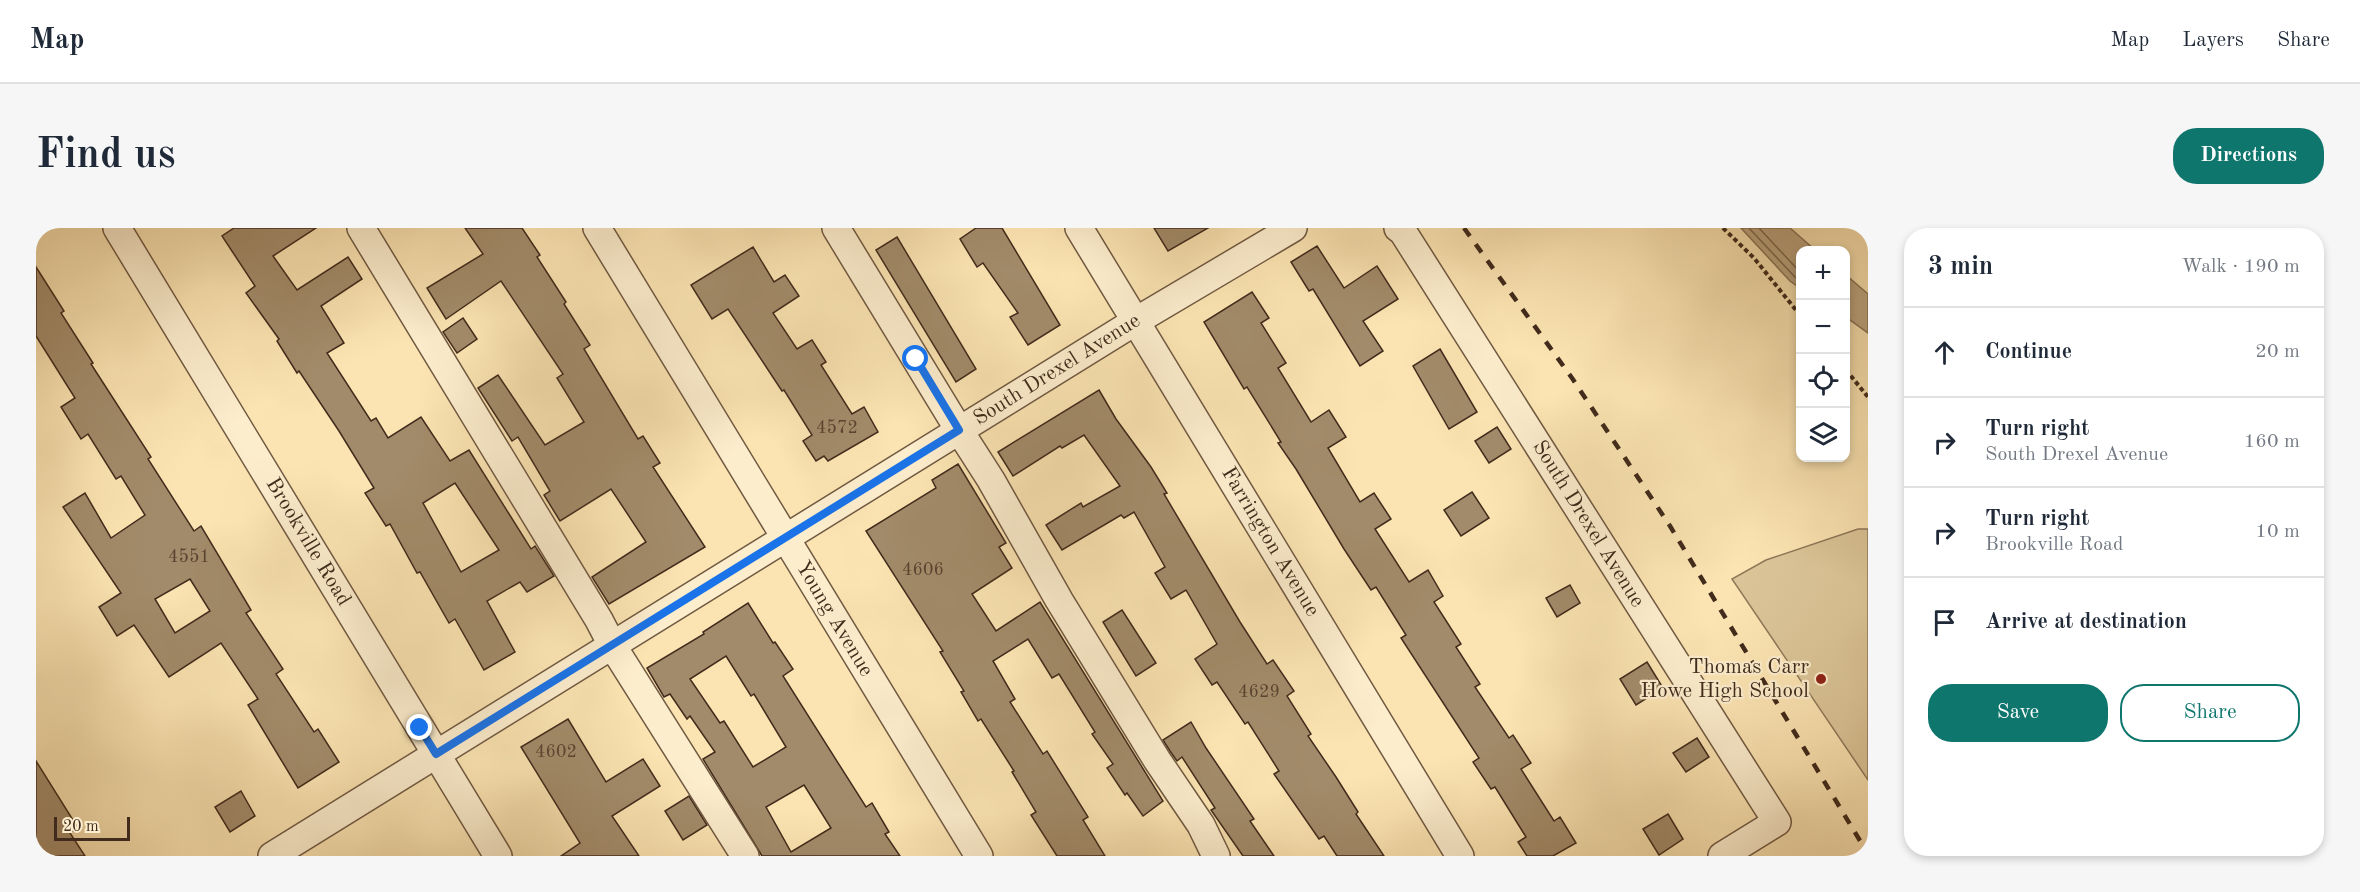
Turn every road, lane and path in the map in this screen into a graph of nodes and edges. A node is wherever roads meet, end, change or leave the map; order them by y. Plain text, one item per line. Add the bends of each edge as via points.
1 (117, 228) edge
2 (361, 228) edge
3 (597, 228) edge
4 (836, 228) edge
5 (1079, 228) edge
6 (1293, 228) edge
7 (1398, 228) edge
8 (1723, 228) edge
9 (1796, 310) edge
10 (1136, 321) junction
11 (1850, 375) edge
12 (1868, 397) edge
13 (959, 430) junction
14 (785, 538) junction
15 (612, 645) junction
16 (436, 754) junction
17 (272, 856) edge
18 (498, 856) edge
19 (745, 856) edge
20 (979, 856) edge
21 (1216, 856) edge
22 (1460, 856) edge
23 (1722, 856) edge

1 - 16 street, Brookville Road
2 - 15 street
3 - 14 street, Young Avenue
4 - 13 street
5 - 10 street, Farrington Avenue
6 - 10 street, South Drexel Avenue
7 - 23 street, South Drexel Avenue via 1777,822
8 - 9 path via 1754,258
10 - 13 street, South Drexel Avenue
10 - 22 street, Farrington Avenue
11 - 12 path
13 - 14 street, South Drexel Avenue
13 - 21 street via 1157,760 1201,825
14 - 15 street, South Drexel Avenue
14 - 20 street, Young Avenue
15 - 16 street, South Drexel Avenue
15 - 19 street
16 - 17 street, South Drexel Avenue
16 - 18 street, Brookville Road

